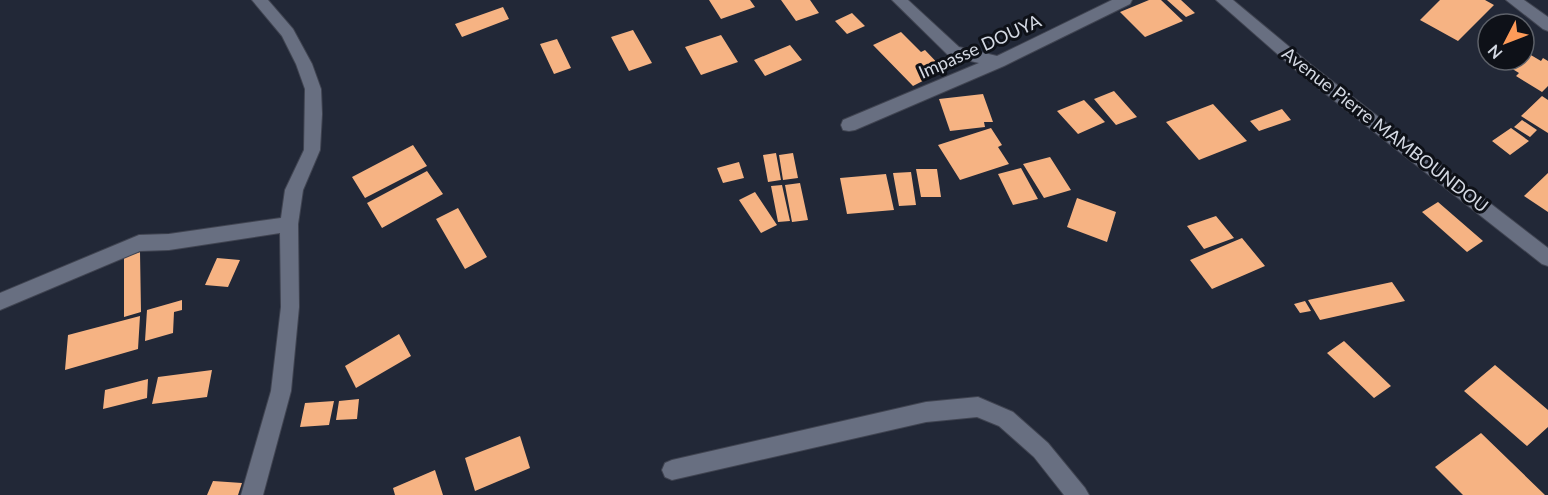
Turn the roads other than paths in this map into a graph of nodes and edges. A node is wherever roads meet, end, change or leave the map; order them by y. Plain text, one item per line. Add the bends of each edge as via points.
1 (259, 0) edge
2 (899, 0) edge
3 (1125, 0) edge
4 (1223, 0) edge
5 (1513, 0) edge
6 (1548, 25) edge
7 (998, 62) junction
8 (849, 125) dead end
9 (289, 224) junction
10 (1547, 257) edge
11 (0, 302) edge
12 (672, 470) dead end
13 (252, 495) edge
14 (1077, 495) edge

1 - 9 street via 288,33 313,88 312,150 294,190
2 - 7 street via 954,52
3 - 7 street, Impasse DOUYA
4 - 10 street, Avenue Pierre MAMBOUNDOU
5 - 6 street
7 - 8 street, Impasse DOUYA
9 - 11 street via 169,243 139,243
9 - 13 street via 290,307 281,391
12 - 14 street via 926,412 978,407 1006,418 1041,450

